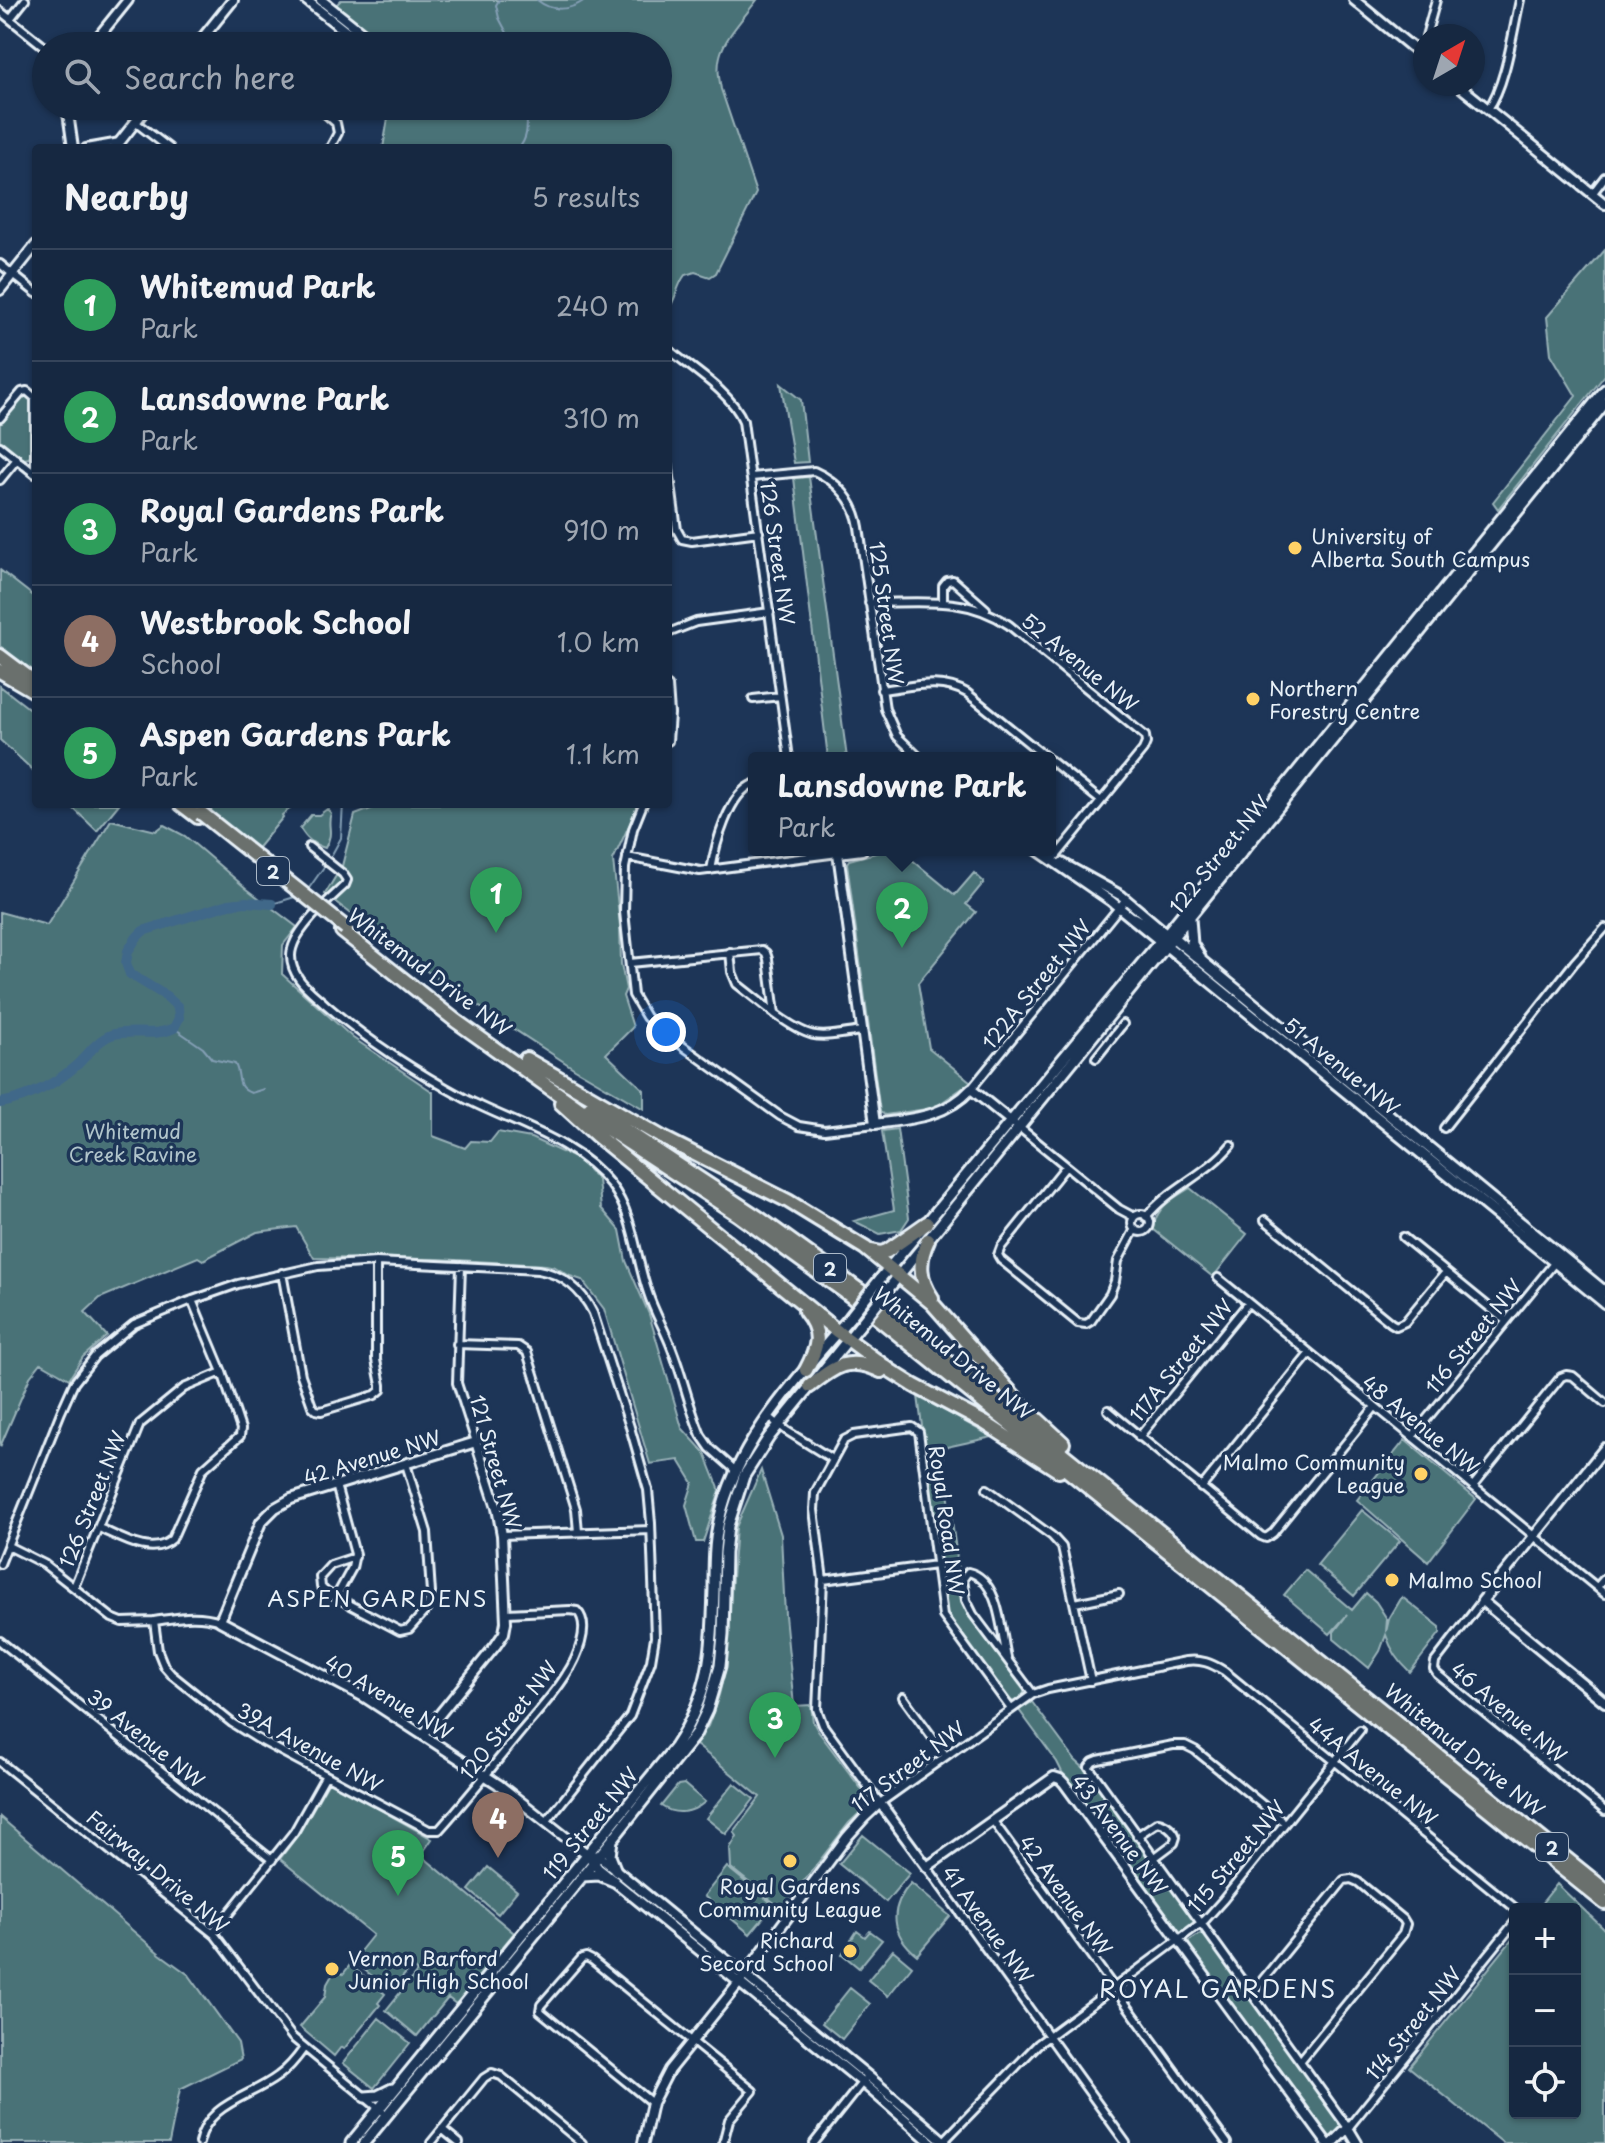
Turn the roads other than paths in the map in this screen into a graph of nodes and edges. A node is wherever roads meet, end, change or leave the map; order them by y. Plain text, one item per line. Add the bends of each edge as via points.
1 (25, 0) edge
2 (128, 0) edge
3 (233, 0) edge
4 (306, 0) edge
5 (321, 0) edge
6 (1354, 0) edge
7 (1436, 0) edge
8 (1520, 0) edge
9 (330, 7) edge
10 (0, 11) edge
11 (10, 19) junction
12 (1429, 24) edge
13 (102, 32) edge
14 (207, 32) edge
15 (352, 32) edge
16 (361, 32) edge
17 (32, 37) edge
18 (1413, 48) edge
19 (1472, 96) edge
20 (1488, 109) junction
21 (69, 120) edge
22 (333, 120) edge
23 (135, 122) joint
24 (72, 144) edge
25 (119, 144) edge
26 (164, 144) edge
27 (332, 144) edge
28 (1605, 177) edge
29 (1592, 194) junction
30 (1605, 204) edge
31 (32, 250) edge
32 (0, 264) edge
33 (13, 274) junction
34 (0, 290) edge
35 (32, 290) edge
36 (672, 352) edge
37 (1605, 390) edge
38 (32, 395) edge
39 (1605, 403) edge
40 (0, 418) edge
41 (0, 446) edge
42 (17, 459) junction
43 (32, 472) edge
44 (751, 477) junction
45 (0, 480) edge
46 (672, 492) edge
47 (759, 532) junction
48 (869, 603) junction
49 (943, 603) junction
50 (770, 612) junction
51 (989, 612) junction
52 (672, 631) edge
53 (2, 662) edge
54 (32, 681) edge
55 (32, 688) edge
56 (881, 690) junction
57 (780, 696) junction
58 (753, 699) dead end
59 (788, 752) edge
60 (913, 752) edge
61 (1040, 752) edge
62 (1056, 765) edge
63 (748, 788) edge
64 (1101, 801) junction
65 (188, 808) edge
66 (193, 808) edge
67 (641, 808) edge
68 (199, 815) junction
69 (309, 847) dead end
70 (816, 856) edge
71 (838, 856) edge
72 (1047, 856) edge
73 (627, 857) junction
74 (1053, 860) junction
75 (711, 870) junction
76 (1126, 899) junction
77 (1119, 907) junction
78 (1133, 918) joint
79 (1190, 918) junction
80 (1605, 928) edge
81 (1167, 940) junction
82 (730, 952) junction
83 (1186, 962) junction
84 (630, 963) junction
85 (1204, 963) junction
86 (1152, 965) junction
87 (1222, 978) junction
88 (775, 1014) junction
89 (1123, 1024) dead end
90 (862, 1031) junction
91 (1096, 1058) dead end
92 (521, 1061) junction
93 (971, 1089) junction
94 (875, 1124) junction
95 (1016, 1125) junction
96 (1444, 1128) dead end
97 (1231, 1145) dead end
98 (1066, 1166) junction
99 (1134, 1217) junction
100 (1146, 1217) junction
101 (1265, 1220) dead end
102 (927, 1223) junction
103 (1135, 1229) junction
104 (1403, 1237) dead end
105 (928, 1240) junction
106 (865, 1248) junction
107 (1557, 1259) junction
108 (376, 1262) junction
109 (461, 1266) junction
110 (895, 1271) junction
111 (1446, 1272) junction
112 (282, 1273) junction
113 (769, 1275) junction
114 (1218, 1278) dead end
115 (880, 1279) joint
116 (1605, 1292) edge
117 (192, 1300) junction
118 (1248, 1303) junction
119 (1605, 1303) edge
120 (942, 1315) junction
121 (1506, 1321) junction
122 (859, 1326) joint
123 (843, 1335) junction
124 (457, 1344) junction
125 (1310, 1353) junction
126 (806, 1370) junction
127 (222, 1372) junction
128 (810, 1386) junction
129 (918, 1388) junction
130 (1605, 1403) edge
131 (1375, 1407) junction
132 (1108, 1410) dead end
133 (769, 1417) junction
134 (779, 1425) junction
135 (1139, 1437) junction
136 (1412, 1437) junction
137 (476, 1442) junction
138 (1605, 1448) edge
139 (832, 1459) junction
140 (406, 1464) junction
141 (740, 1474) junction
142 (336, 1485) junction
143 (1473, 1486) junction
144 (1201, 1488) junction
145 (987, 1489) dead end
146 (1118, 1503) junction
147 (99, 1528) junction
148 (651, 1530) junction
149 (578, 1532) junction
150 (502, 1535) junction
151 (1534, 1536) junction
152 (8, 1546) junction
153 (355, 1557) junction
154 (0, 1564) edge
155 (936, 1565) junction
156 (1605, 1578) edge
157 (823, 1580) junction
158 (74, 1587) junction
159 (1597, 1587) junction
160 (1119, 1594) dead end
161 (1605, 1594) edge
162 (336, 1597) junction
163 (1482, 1601) junction
164 (1075, 1603) junction
165 (507, 1613) junction
166 (154, 1621) junction
167 (220, 1621) junction
168 (0, 1641) edge
169 (1007, 1658) junction
170 (1206, 1661) joint
171 (1091, 1681) junction
172 (1033, 1694) junction
173 (903, 1697) dead end
174 (1605, 1702) edge
175 (1011, 1709) junction
176 (823, 1725) joint
177 (1360, 1730) dead end
178 (423, 1735) junction
179 (946, 1756) junction
180 (1335, 1761) junction
181 (0, 1762) edge
182 (326, 1775) junction
183 (485, 1776) junction
184 (880, 1803) junction
185 (1605, 1811) edge
186 (993, 1821) junction
187 (546, 1822) junction
188 (1285, 1823) junction
189 (429, 1830) joint
190 (1137, 1836) junction
191 (612, 1840) junction
192 (593, 1858) junction
193 (1154, 1858) junction
194 (272, 1860) junction
195 (927, 1867) junction
196 (582, 1876) junction
197 (615, 1876) junction
198 (1604, 1899) edge
199 (1509, 1903) edge
200 (1201, 1924) junction
201 (1509, 1929) edge
202 (213, 1933) junction
203 (1179, 1940) junction
204 (741, 1979) junction
205 (1114, 1987) junction
206 (1252, 1993) junction
207 (1049, 2035) junction
208 (692, 2041) junction
209 (304, 2048) junction
210 (1301, 2060) junction
211 (865, 2079) junction
212 (398, 2085) junction
213 (365, 2097) junction
214 (652, 2103) junction
215 (383, 2112) junction
216 (1348, 2128) junction
217 (442, 2129) junction
218 (944, 2142) edge
219 (199, 2143) edge
220 (351, 2143) edge
221 (364, 2143) edge
222 (431, 2143) edge
223 (459, 2143) edge
224 (582, 2143) edge
225 (643, 2143) edge
226 (723, 2143) edge
227 (814, 2143) edge
228 (932, 2143) edge
229 (1126, 2143) edge
230 (1227, 2143) edge
231 (1327, 2143) edge
232 (1333, 2143) edge
233 (1357, 2143) edge

1 - 11 street
2 - 13 street
3 - 14 street
4 - 9 street
5 - 9 street
6 - 18 street
7 - 12 street
8 - 20 street
9 - 15 street
9 - 16 street
10 - 11 street
11 - 17 street
19 - 20 street
20 - 29 street
21 - 24 street
22 - 27 street via 338,133
23 - 25 street
23 - 26 street
28 - 29 street
29 - 30 street
31 - 33 street
32 - 33 street
33 - 34 street
33 - 35 street
36 - 44 street, 126 Street NW via 728,398 741,416
37 - 81 main road, 122 Street NW
38 - 40 street via 22,392
39 - 79 main road, 122 Street NW
41 - 42 street
42 - 43 street
42 - 45 street
44 - 47 street, 126 Street NW
44 - 48 street, 125 Street NW via 814,471 843,491 858,517
46 - 47 street via 682,539
47 - 50 street, 126 Street NW
48 - 49 street, 52 Avenue NW
48 - 56 street, 125 Street NW
49 - 51 street, 52 Avenue NW
49 - 51 street, 52 Avenue NW via 943,586 953,580
50 - 52 street via 696,622
50 - 57 street, 126 Street NW
51 - 64 street, 52 Avenue NW via 1146,740
53 - 54 highway
53 - 55 highway
56 - 60 street, 125 Street NW via 893,728
56 - 61 street via 952,685
57 - 58 street
57 - 59 street, 126 Street NW
62 - 64 street
63 - 75 street via 721,830
64 - 74 street
65 - 68 highway, Whitemud Drive NW / 2
66 - 68 highway, Whitemud Drive NW / 2
67 - 73 street
68 - 92 highway, Whitemud Drive NW / 2, bridge
69 - 141 street via 347,883 304,927 293,946 291,960 301,981 405,1064 574,1151 611,1185 627,1213 648,1294 701,1435
70 - 75 street
71 - 90 street
72 - 74 street, 51 Avenue NW
73 - 75 street
73 - 84 street via 623,890
74 - 76 street, 51 Avenue NW
74 - 77 street, 51 Avenue NW
76 - 77 street, 122A Street NW
76 - 81 street, 51 Avenue NW
77 - 78 street, 51 Avenue NW
77 - 93 street, 122A Street NW
78 - 81 main road
79 - 81 main road, 122 Street NW
79 - 85 main road via 1192,944
80 - 96 street
81 - 83 main road, 51 Avenue NW
81 - 85 main road, 51 Avenue NW
81 - 86 main road, 122 Street NW
81 - 87 main road
81 - 95 main road, 122 Street NW
82 - 84 street
82 - 88 street via 737,984
82 - 88 street via 766,953
83 - 86 main road
83 - 107 main road, 51 Avenue NW
84 - 94 street via 633,995 646,1017 780,1116 820,1130
85 - 87 main road, 51 Avenue NW
86 - 95 main road, 122 Street NW
87 - 107 main road, 51 Avenue NW
88 - 90 street via 812,1036
89 - 91 street
90 - 94 street
92 - 106 highway via 788,1201
92 - 113 highway via 596,1135
92 - 146 highway, Whitemud Drive NW / 2 via 618,1137 852,1297
93 - 94 street via 932,1114
93 - 95 street
95 - 98 street
95 - 102 main road, 122 Street NW
95 - 105 main road, 122 Street NW
97 - 100 street
98 - 99 street
98 - 103 street via 1001,1247 1001,1260 1084,1324 1110,1294 1118,1261
99 - 100 street
99 - 103 street
100 - 103 street via 1148,1228
101 - 111 street via 1398,1326
102 - 106 highway via 887,1251
102 - 110 main road, 122 Street NW
104 - 111 street
105 - 110 main road, 122 Street NW
105 - 120 highway via 922,1277
106 - 110 highway
107 - 116 main road, 51 Avenue NW
107 - 119 main road, 51 Avenue NW
107 - 121 street, 116 Street NW
108 - 109 street
108 - 112 street
108 - 112 street via 375,1356 381,1390 325,1410 310,1403 301,1375
109 - 124 street, 121 Street NW
109 - 148 street via 544,1271 585,1298 648,1490
110 - 115 main road, 122 Street NW
110 - 120 highway
110 - 122 main road, 122 Street NW, bridge via 889,1288
111 - 121 street
112 - 117 street
113 - 123 highway
113 - 126 highway via 813,1323 817,1347
114 - 118 street, 48 Avenue NW
115 - 123 main road, 119 Street NW, bridge via 850,1317
117 - 127 street
117 - 152 street via 127,1329 84,1369 61,1412
118 - 125 street, 48 Avenue NW
118 - 135 street, 117A Street NW
120 - 146 highway
121 - 136 street, 116 Street NW
122 - 123 main road, 119 Street NW
123 - 126 main road, 119 Street NW
123 - 128 main road, 119 Street NW
123 - 129 highway
124 - 137 street, 121 Street NW via 457,1383
124 - 149 street via 518,1346 529,1355 576,1509
125 - 131 street, 48 Avenue NW
125 - 144 street
126 - 133 main road, 119 Street NW
127 - 147 street, 126 Street NW via 184,1388 140,1424
127 - 147 street via 241,1429 239,1438 200,1473 172,1539 144,1546
128 - 129 highway via 844,1363 858,1363
128 - 134 main road, 119 Street NW
129 - 146 highway
130 - 143 street via 1566,1375
131 - 136 street, 48 Avenue NW
131 - 144 street via 1266,1538
132 - 135 street
133 - 134 street
133 - 141 main road, 119 Street NW via 747,1449
134 - 139 street
134 - 141 main road, 119 Street NW
135 - 144 street
136 - 143 street, 48 Avenue NW
137 - 140 street, 42 Avenue NW
137 - 150 street, 121 Street NW
138 - 151 street
139 - 155 street, Royal Road NW via 854,1435 912,1427 919,1432
139 - 157 street, Royal Road NW via 815,1493
140 - 142 street, 42 Avenue NW
140 - 162 street via 427,1532 431,1593 426,1610 407,1631 400,1631
141 - 191 main road, 119 Street NW via 728,1526 723,1635 714,1689 695,1735
141 - 192 main road, 119 Street NW via 724,1499 718,1524 710,1665 698,1705 675,1747
142 - 153 street
142 - 167 street, 42 Avenue NW via 287,1501 267,1514
143 - 151 street, 48 Avenue NW
145 - 164 street via 1060,1544
146 - 198 highway, Whitemud Drive NW / 2
147 - 158 street, 126 Street NW
148 - 149 street
148 - 187 street via 656,1628 651,1661 627,1721
149 - 150 street
150 - 165 street, 121 Street NW
151 - 159 street, 48 Avenue NW
151 - 163 street
152 - 154 street
152 - 158 street
153 - 162 street
153 - 162 street via 320,1577 321,1587
155 - 157 street
155 - 175 street, Royal Road NW via 943,1616
156 - 159 street
157 - 176 street, Royal Road NW via 817,1709
158 - 166 street via 112,1618
159 - 161 street, 48 Avenue NW
160 - 164 street
163 - 174 street
163 - 185 street, 46 Avenue NW via 1434,1666 1437,1674
164 - 171 street
165 - 178 street, 121 Street NW via 499,1640
165 - 183 street, 120 Street NW via 577,1611 582,1637 562,1682
166 - 167 street, 40 Avenue NW via 189,1616
166 - 182 street, 39A Avenue NW via 161,1661 171,1674 240,1729
167 - 178 street, 40 Avenue NW
168 - 194 street, 39 Avenue NW
169 - 169 street via 994,1597 985,1582 968,1572 963,1579 966,1600
169 - 172 street
170 - 171 street, 117 Street NW
170 - 180 street, 44A Avenue NW
171 - 172 street, 117 Street NW
172 - 175 street, 117 Street NW
173 - 179 street
175 - 179 street, 117 Street NW
176 - 184 street, 41 Avenue NW
177 - 180 street, 115 Street NW
178 - 183 street, 40 Avenue NW
179 - 184 street, 117 Street NW
180 - 188 street, 115 Street NW
180 - 199 street, 44A Avenue NW
181 - 202 street, Fairway Drive NW
182 - 189 street, 39A Avenue NW
182 - 194 street via 302,1821
183 - 187 street, 40 Avenue NW
183 - 189 street, 120 Street NW via 439,1830
184 - 195 street, 41 Avenue NW
184 - 204 street, 117 Street NW via 852,1830
186 - 195 street
186 - 203 street, 43 Avenue NW via 1057,1777
186 - 205 street, 42 Avenue NW
187 - 192 street, 40 Avenue NW
188 - 190 street, 43 Avenue NW via 1195,1750 1173,1745 1098,1760 1089,1767
188 - 200 street, 115 Street NW
190 - 193 street, 43 Avenue NW
190 - 193 street, 43 Avenue NW via 1158,1822 1175,1833 1174,1843
191 - 192 main road, 119 Street NW
191 - 197 main road
192 - 196 main road, 119 Street NW
192 - 197 street, 40 Avenue NW
192 - 212 main road, 119 Street NW
193 - 200 street, 43 Avenue NW
194 - 202 street
195 - 207 street, 41 Avenue NW
196 - 197 main road
196 - 215 main road, 119 Street NW
197 - 204 street, 40 Avenue NW
200 - 203 street, 115 Street NW
200 - 206 street, 43 Avenue NW
201 - 216 street, 114 Street NW
202 - 209 street, Fairway Drive NW
203 - 205 street, 115 Street NW
203 - 231 street, 43 Avenue NW
204 - 208 street, 117 Street NW
204 - 211 street, 40 Avenue NW
205 - 207 street, 115 Street NW
205 - 230 street, 42 Avenue NW
206 - 210 street, 43 Avenue NW
206 - 210 street via 1349,1879 1402,1917 1403,1934
207 - 218 street, 115 Street NW
207 - 229 street, 41 Avenue NW
208 - 214 street, 117 Street NW
208 - 214 street via 584,1957 541,2005 540,2011
208 - 226 street via 753,2091 729,2120
209 - 213 street, Fairway Drive NW
209 - 219 street via 279,2076 210,2117
210 - 216 street, 43 Avenue NW
211 - 218 street, 40 Avenue NW
211 - 227 street
211 - 228 street, 40 Avenue NW
212 - 213 main road
212 - 215 main road, 119 Street NW
213 - 215 street, Fairway Drive NW
214 - 225 street, 117 Street NW
215 - 220 main road, 119 Street NW
215 - 221 main road, 119 Street NW
216 - 232 street, 114 Street NW
216 - 233 street, 43 Avenue NW
217 - 222 street
217 - 223 street
217 - 224 street via 492,2073

